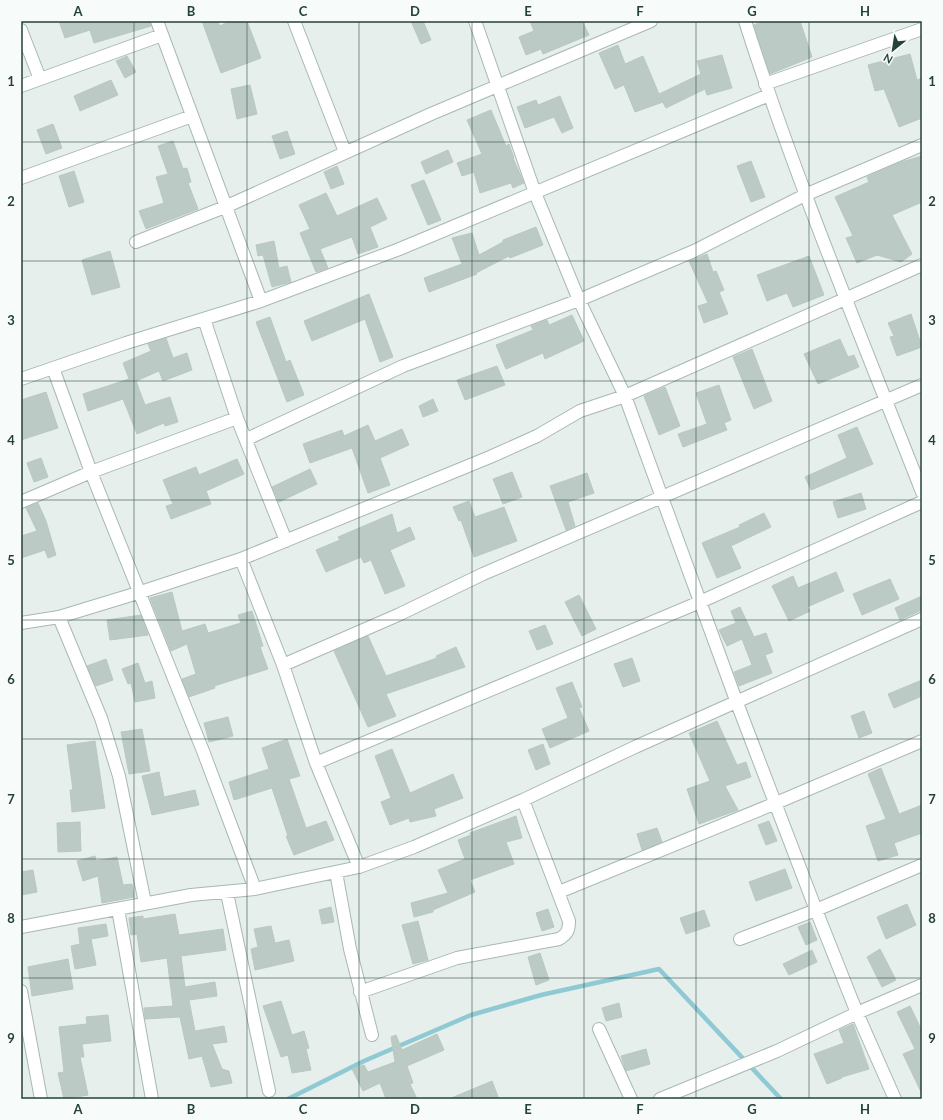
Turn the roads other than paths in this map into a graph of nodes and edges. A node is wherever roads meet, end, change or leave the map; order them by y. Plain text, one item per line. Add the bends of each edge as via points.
1 (157, 21) edge
2 (294, 21) edge
3 (475, 21) edge
4 (651, 21) edge
5 (745, 21) edge
6 (922, 29) edge
7 (21, 30) edge
8 (162, 35) junction
9 (40, 79) junction
10 (21, 86) edge
11 (498, 86) junction
12 (767, 90) junction
13 (192, 116) junction
14 (922, 145) edge
15 (345, 152) junction
16 (21, 178) edge
17 (535, 193) junction
18 (805, 195) junction
19 (225, 207) junction
20 (136, 242) dead end
21 (922, 266) edge
22 (845, 298) junction
23 (579, 300) junction
24 (261, 301) junction
25 (204, 319) junction
26 (53, 368) junction
27 (21, 379) edge
28 (922, 384) edge
29 (625, 396) junction
30 (886, 400) junction
31 (237, 418) junction
32 (247, 439) junction
33 (91, 472) junction
34 (922, 492) edge
35 (662, 498) junction
36 (21, 502) edge
37 (922, 502) edge
38 (286, 541) junction
39 (240, 559) junction
40 (141, 592) junction
41 (700, 602) junction
42 (58, 617) junction
43 (922, 619) edge
44 (21, 623) edge
45 (283, 665) junction
46 (737, 703) junction
47 (922, 740) edge
48 (316, 763) junction
49 (523, 800) junction
50 (776, 803) junction
51 (922, 865) edge
52 (359, 867) junction
53 (336, 872) junction
54 (255, 890) junction
55 (559, 892) junction
56 (227, 893) junction
57 (145, 902) junction
58 (118, 909) junction
59 (816, 910) junction
60 (21, 927) edge
61 (740, 939) dead end
62 (922, 985) edge
63 (21, 992) edge
64 (360, 992) junction
65 (857, 1013) junction
66 (599, 1030) dead end
67 (372, 1035) dead end
68 (269, 1091) dead end
69 (41, 1099) edge
70 (152, 1099) edge
71 (631, 1099) edge
72 (660, 1099) edge
73 (895, 1099) edge

1 - 8 street
2 - 15 street
3 - 11 street
4 - 11 street
5 - 12 street
6 - 12 street
7 - 9 street
8 - 9 street
8 - 13 street
9 - 10 street
11 - 15 street
11 - 17 street
12 - 17 street
12 - 18 street
13 - 16 street
13 - 19 street
14 - 18 street
15 - 19 street
17 - 23 street
17 - 24 street via 398,250
18 - 22 street
18 - 23 street via 694,251
19 - 20 street
19 - 24 street
21 - 22 street
22 - 29 street
22 - 30 street
23 - 29 street
23 - 32 street via 403,366
24 - 25 street
25 - 26 street via 126,342
25 - 31 street
26 - 27 street
26 - 33 street
28 - 30 street
29 - 35 street
29 - 38 street via 580,411 538,436
30 - 34 street
30 - 35 street
31 - 32 street
31 - 33 street
32 - 38 street
33 - 36 street
33 - 40 street
35 - 41 street
35 - 45 street via 483,574 398,615
37 - 41 street
38 - 39 street
39 - 40 street
39 - 45 street
40 - 42 street
40 - 54 street
41 - 46 street
41 - 48 street
42 - 44 street
42 - 57 street via 101,718 119,776
43 - 46 street
45 - 48 street
46 - 49 street via 635,747
46 - 50 street
47 - 50 street
48 - 52 street
49 - 52 street via 414,847
49 - 55 street
50 - 55 street
50 - 59 street
51 - 59 street
52 - 53 street
53 - 54 street
53 - 64 street
54 - 56 street
55 - 64 street via 569,921 569,929 565,936 457,958
56 - 57 street
56 - 68 street
57 - 58 street
58 - 60 street
58 - 70 street
59 - 61 street
59 - 65 street
62 - 65 street
63 - 69 street
64 - 67 street
65 - 72 street via 777,1051
65 - 73 street
66 - 71 street

